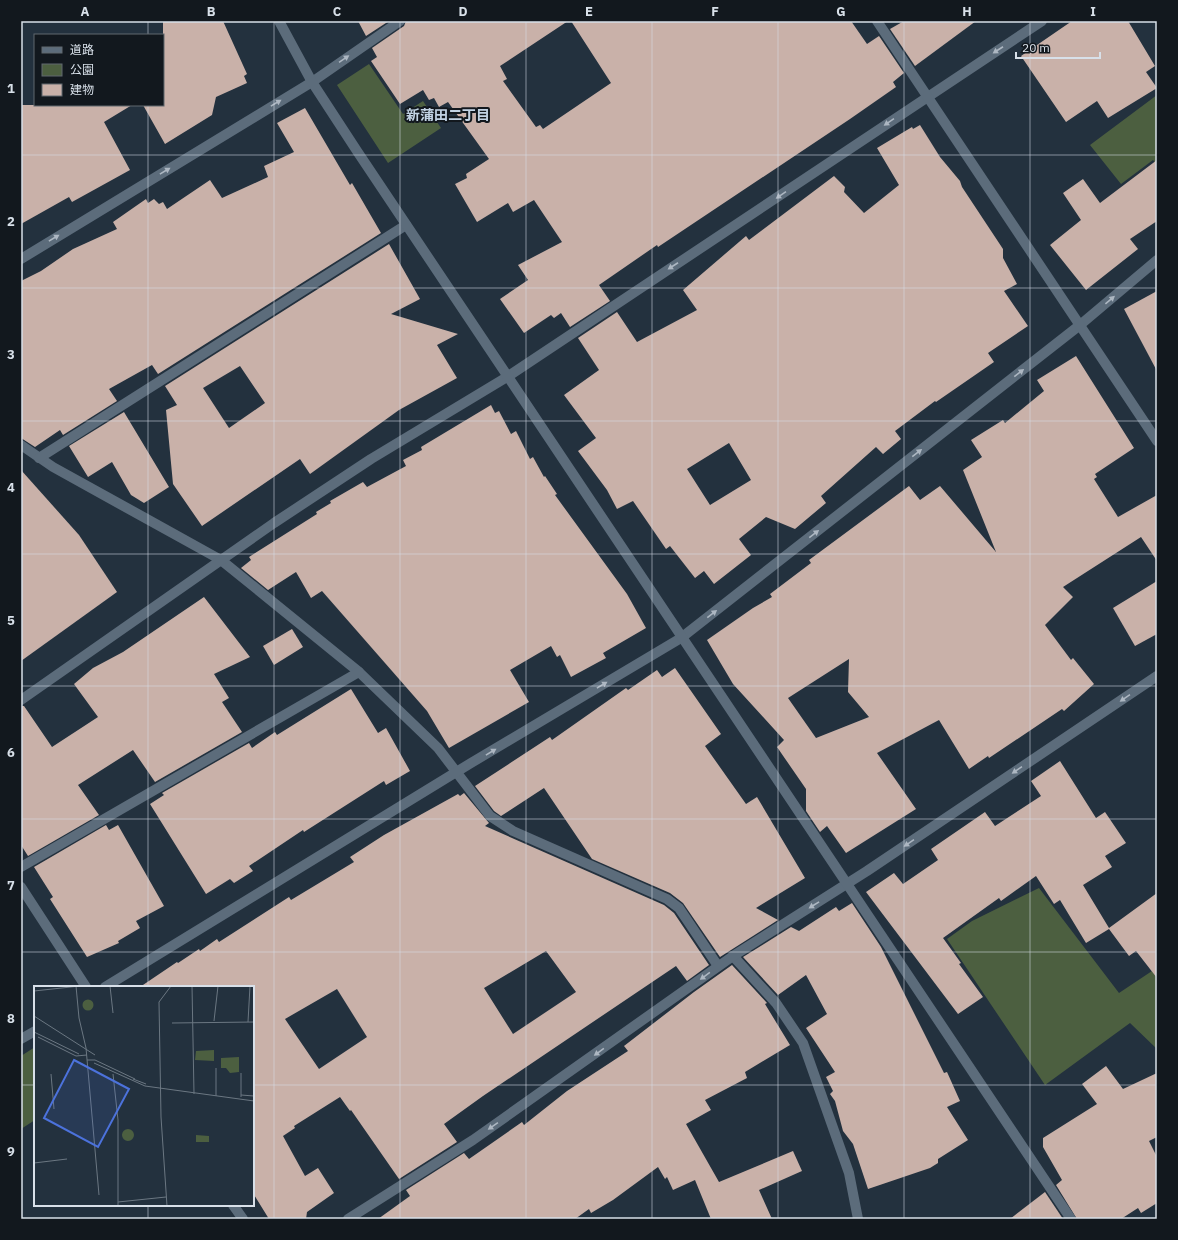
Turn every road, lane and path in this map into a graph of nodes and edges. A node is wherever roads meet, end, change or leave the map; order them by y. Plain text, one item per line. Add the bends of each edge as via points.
1 (279, 21) edge
2 (400, 21) edge
3 (877, 21) edge
4 (1042, 21) edge
5 (312, 82) junction
6 (928, 96) junction
7 (406, 225) junction
8 (21, 259) edge
9 (1157, 260) edge
10 (1080, 325) junction
11 (507, 377) junction
12 (1157, 441) edge
13 (21, 445) edge
14 (39, 458) junction
15 (221, 560) junction
16 (681, 638) junction
17 (359, 672) junction
18 (1157, 676) edge
19 (21, 700) edge
20 (457, 772) junction
21 (21, 867) edge
22 (846, 884) junction
23 (21, 887) edge
24 (733, 956) junction
25 (718, 966) junction
26 (85, 986) edge
27 (107, 986) edge
28 (34, 1032) edge
29 (21, 1040) edge
30 (234, 1206) edge
31 (243, 1219) edge
32 (348, 1219) edge
33 (858, 1219) edge
34 (1071, 1219) edge

1 - 5 street
5 -> 2 street
3 - 6 street
4 -> 6 street
5 - 7 street
8 -> 5 street
6 - 10 street
6 -> 11 street
7 - 11 street
7 - 14 street
10 -> 9 street
10 - 12 street
16 -> 10 street
11 - 15 street via 371,459
11 - 16 street
13 - 14 street
14 - 15 street
15 - 17 street
15 - 19 street
20 -> 16 street
16 - 22 street
17 - 20 street via 438,748
17 - 21 street
18 -> 22 street
20 - 25 street via 490,816 513,831 667,899 679,908
20 - 27 street
22 -> 24 street
22 - 34 street
23 - 26 street
24 - 25 street
24 - 33 street via 776,1003 803,1043 849,1173
25 -> 32 street via 473,1140
28 - 29 street
30 - 31 street

